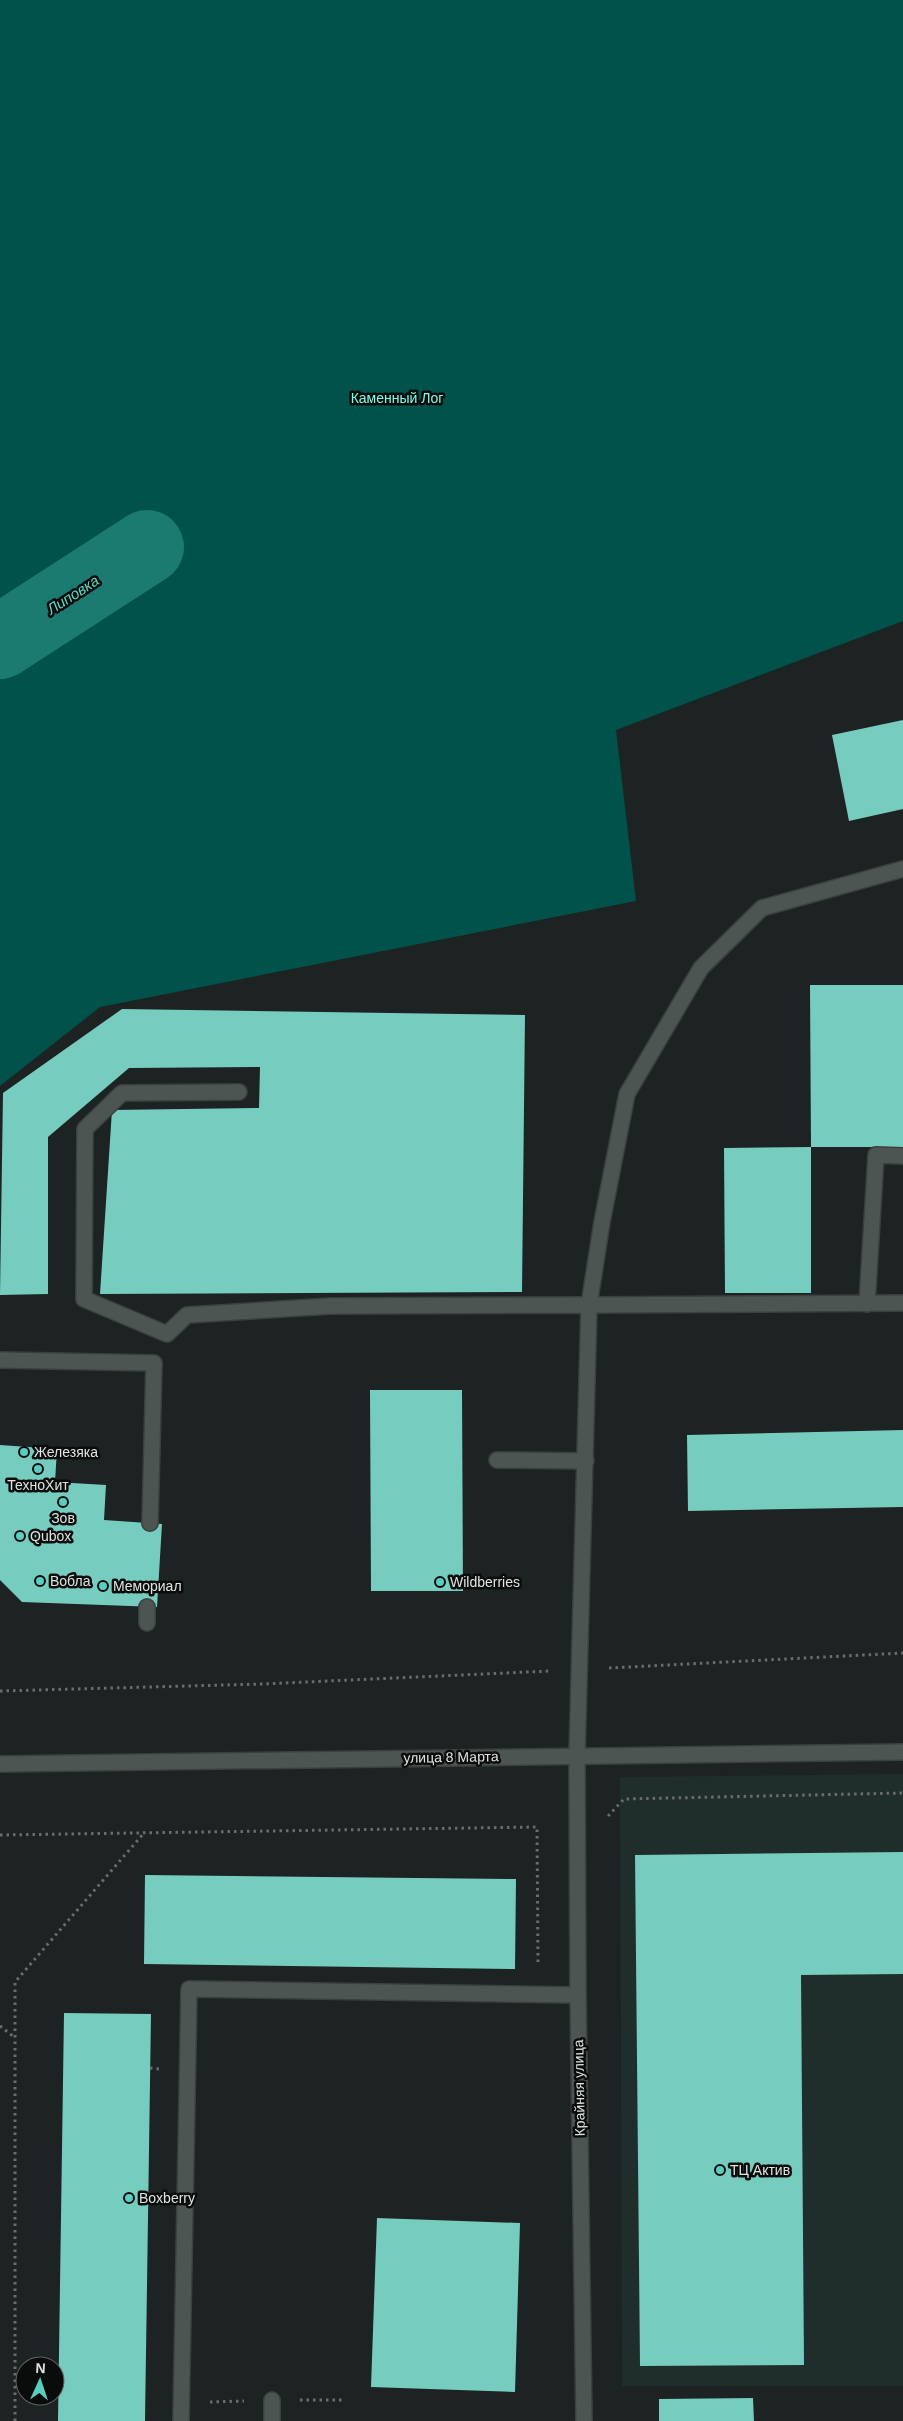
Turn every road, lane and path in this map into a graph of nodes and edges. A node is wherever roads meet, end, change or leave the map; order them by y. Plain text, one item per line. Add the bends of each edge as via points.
1 (903, 870) edge
2 (239, 1092) dead end
3 (903, 1156) edge
4 (903, 1303) edge
5 (867, 1304) junction
6 (589, 1306) junction
7 (0, 1360) edge
8 (497, 1460) dead end
9 (586, 1461) junction
10 (150, 1523) dead end
11 (147, 1607) dead end
12 (147, 1623) dead end
13 (903, 1653) edge
14 (578, 1670) junction
15 (0, 1691) edge
16 (903, 1752) edge
17 (577, 1755) junction
18 (0, 1764) edge
19 (903, 1793) edge
20 (607, 1819) dead end
21 (144, 1833) junction
22 (0, 1835) edge
23 (539, 1995) junction
24 (578, 1995) junction
25 (0, 2026) edge
26 (15, 2037) junction
27 (272, 2400) dead end
28 (15, 2421) edge
29 (182, 2421) edge
30 (272, 2421) edge
31 (584, 2421) edge

1 - 6 street, Крайняя улица via 762,908 700,968 626,1094
2 - 6 street via 122,1093 85,1129 84,1299 167,1334 187,1315 331,1306
3 - 5 street via 876,1156
4 - 5 street
5 - 6 street
6 - 9 street, Крайняя улица
7 - 10 street via 154,1363
8 - 9 street
9 - 14 street, Крайняя улица
11 - 12 street
13 - 14 path
14 - 15 path via 262,1684
14 - 17 street, Крайняя улица
16 - 17 street, улица 8 Марта
17 - 18 street, улица 8 Марта
17 - 24 street, Крайняя улица
19 - 20 path via 624,1799
21 - 22 path
21 - 23 path via 537,1827
21 - 26 path via 15,1982
23 - 24 street
23 - 29 street via 189,1989
24 - 31 street, Крайняя улица
25 - 26 path
26 - 28 path
27 - 30 street

